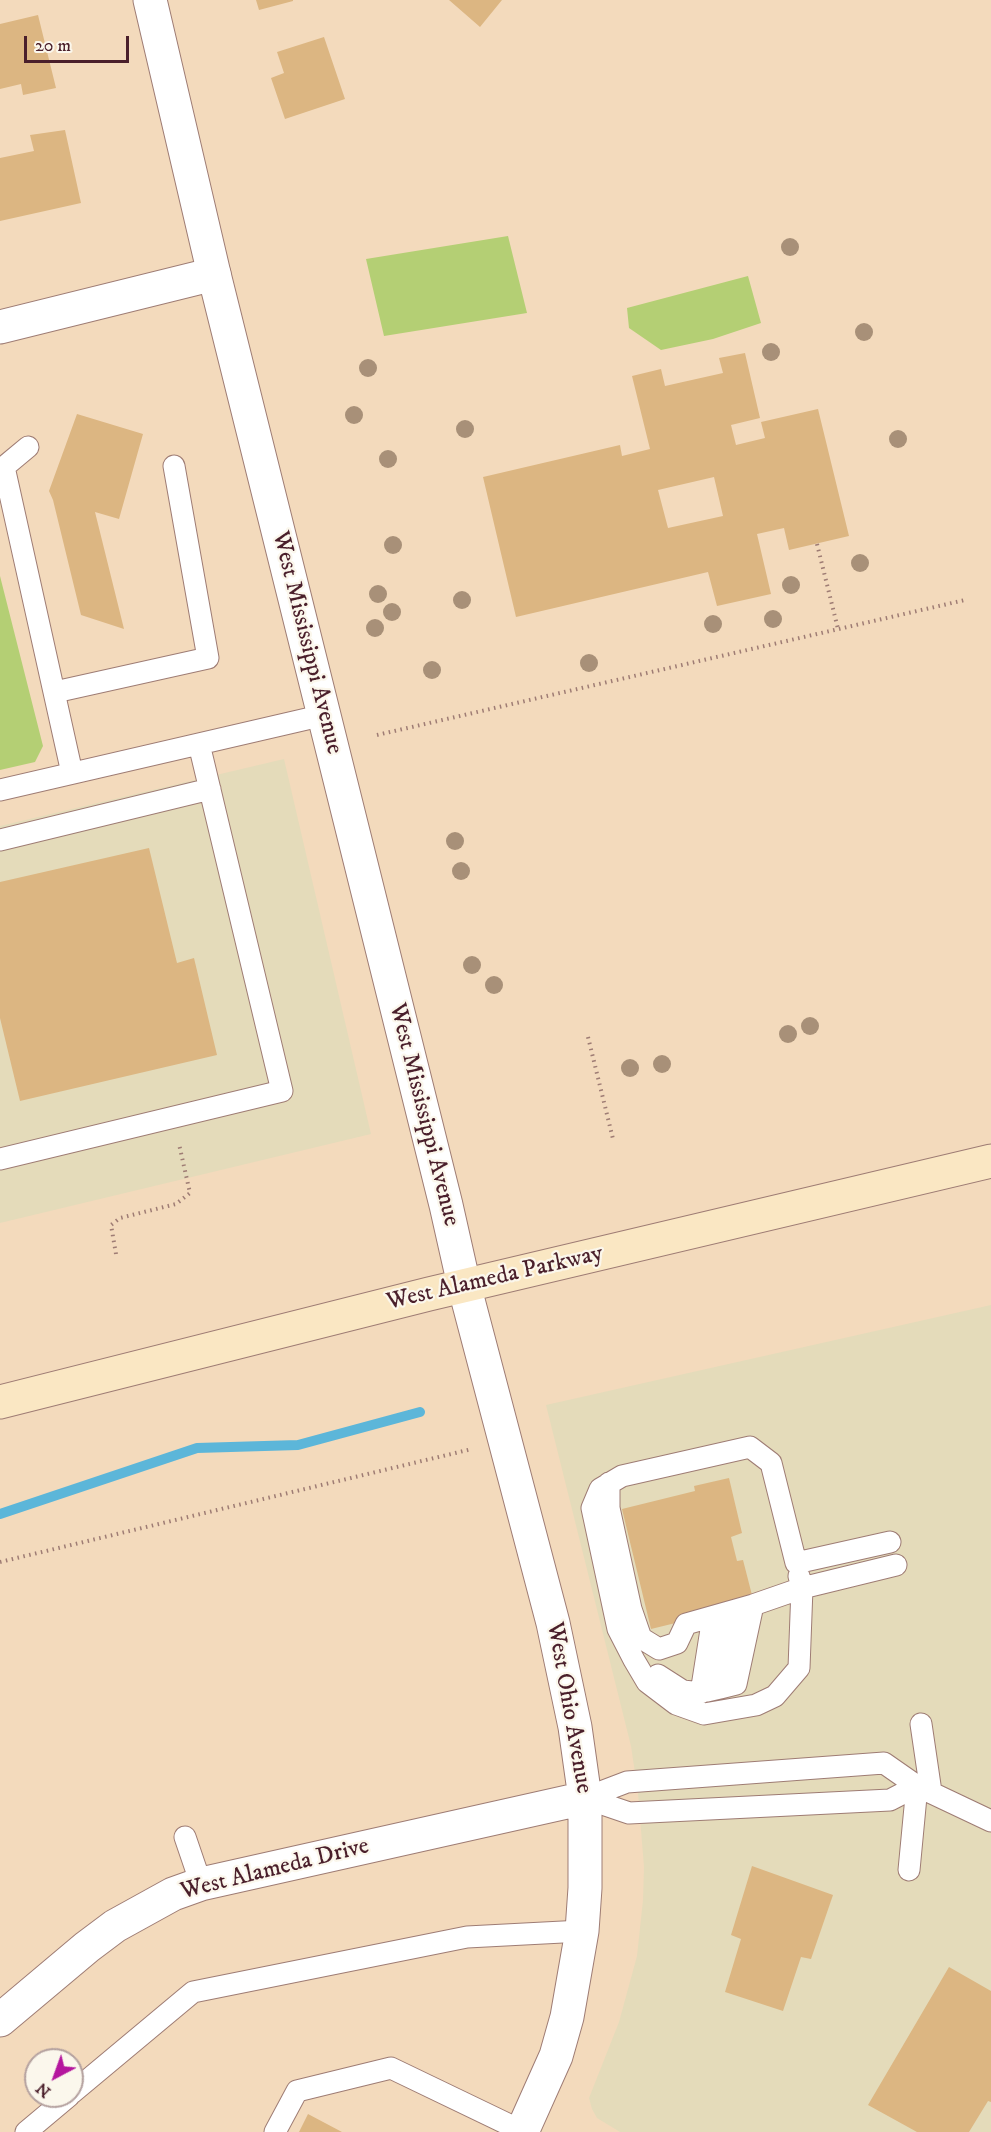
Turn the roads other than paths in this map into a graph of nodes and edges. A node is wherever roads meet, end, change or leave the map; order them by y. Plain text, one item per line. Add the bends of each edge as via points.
1 (150, 0) edge
2 (214, 274) junction
3 (0, 327) edge
4 (28, 447) dead end
5 (174, 466) dead end
6 (54, 692) junction
7 (324, 715) junction
8 (199, 744) junction
9 (72, 773) junction
10 (210, 789) junction
11 (0, 790) edge
12 (0, 840) edge
13 (0, 1159) edge
14 (991, 1161) edge
15 (464, 1285) junction
16 (0, 1402) edge
17 (609, 1483) junction
18 (890, 1542) dead end
19 (796, 1563) junction
20 (896, 1565) dead end
21 (802, 1588) junction
22 (753, 1605) junction
23 (722, 1614) junction
24 (634, 1660) junction
25 (710, 1690) junction
26 (921, 1724) dead end
27 (924, 1789) junction
28 (585, 1798) junction
29 (991, 1821) edge
30 (185, 1837) dead end
31 (909, 1870) dead end
32 (201, 1884) junction
33 (582, 1931) junction
34 (0, 2020) edge
35 (84, 2083) edge
36 (55, 2108) edge
37 (26, 2132) edge
38 (275, 2132) edge
39 (523, 2132) edge

1 - 2 street, West Mississippi Avenue
2 - 3 street
2 - 7 street, West Mississippi Avenue
4 - 6 lane via 4,467
5 - 6 lane via 208,658
6 - 9 lane
7 - 8 lane
7 - 15 street, West Mississippi Avenue
8 - 9 lane
8 - 10 lane
9 - 11 lane
10 - 12 lane
10 - 13 lane via 282,1091
14 - 15 main road, West Alameda Parkway
15 - 16 main road, West Alameda Parkway
15 - 28 street, West Ohio Avenue via 553,1623
17 - 19 lane via 622,1476 750,1447 771,1463
17 - 23 lane via 609,1509 641,1638 659,1649 677,1643 686,1624
17 - 24 lane via 600,1488 592,1508 618,1629
18 - 19 lane
19 - 21 lane
20 - 21 lane
21 - 22 lane
21 - 24 lane via 799,1668 775,1696 756,1705 704,1714 676,1704 647,1682
22 - 23 lane
22 - 25 lane via 736,1684
23 - 25 lane
24 - 25 lane via 683,1691
26 - 27 lane
27 - 28 lane via 890,1800 629,1813
27 - 28 lane via 884,1763 627,1782
27 - 29 lane
27 - 31 lane
28 - 32 street, West Alameda Drive
28 - 33 street, West Ohio Avenue
30 - 32 lane
32 - 34 street, West Alameda Drive via 163,1899 116,1926
33 - 35 lane via 467,1938 193,1992
33 - 39 street, West Ohio Avenue via 556,2056
36 - 37 lane
38 - 39 lane via 297,2091 391,2068

